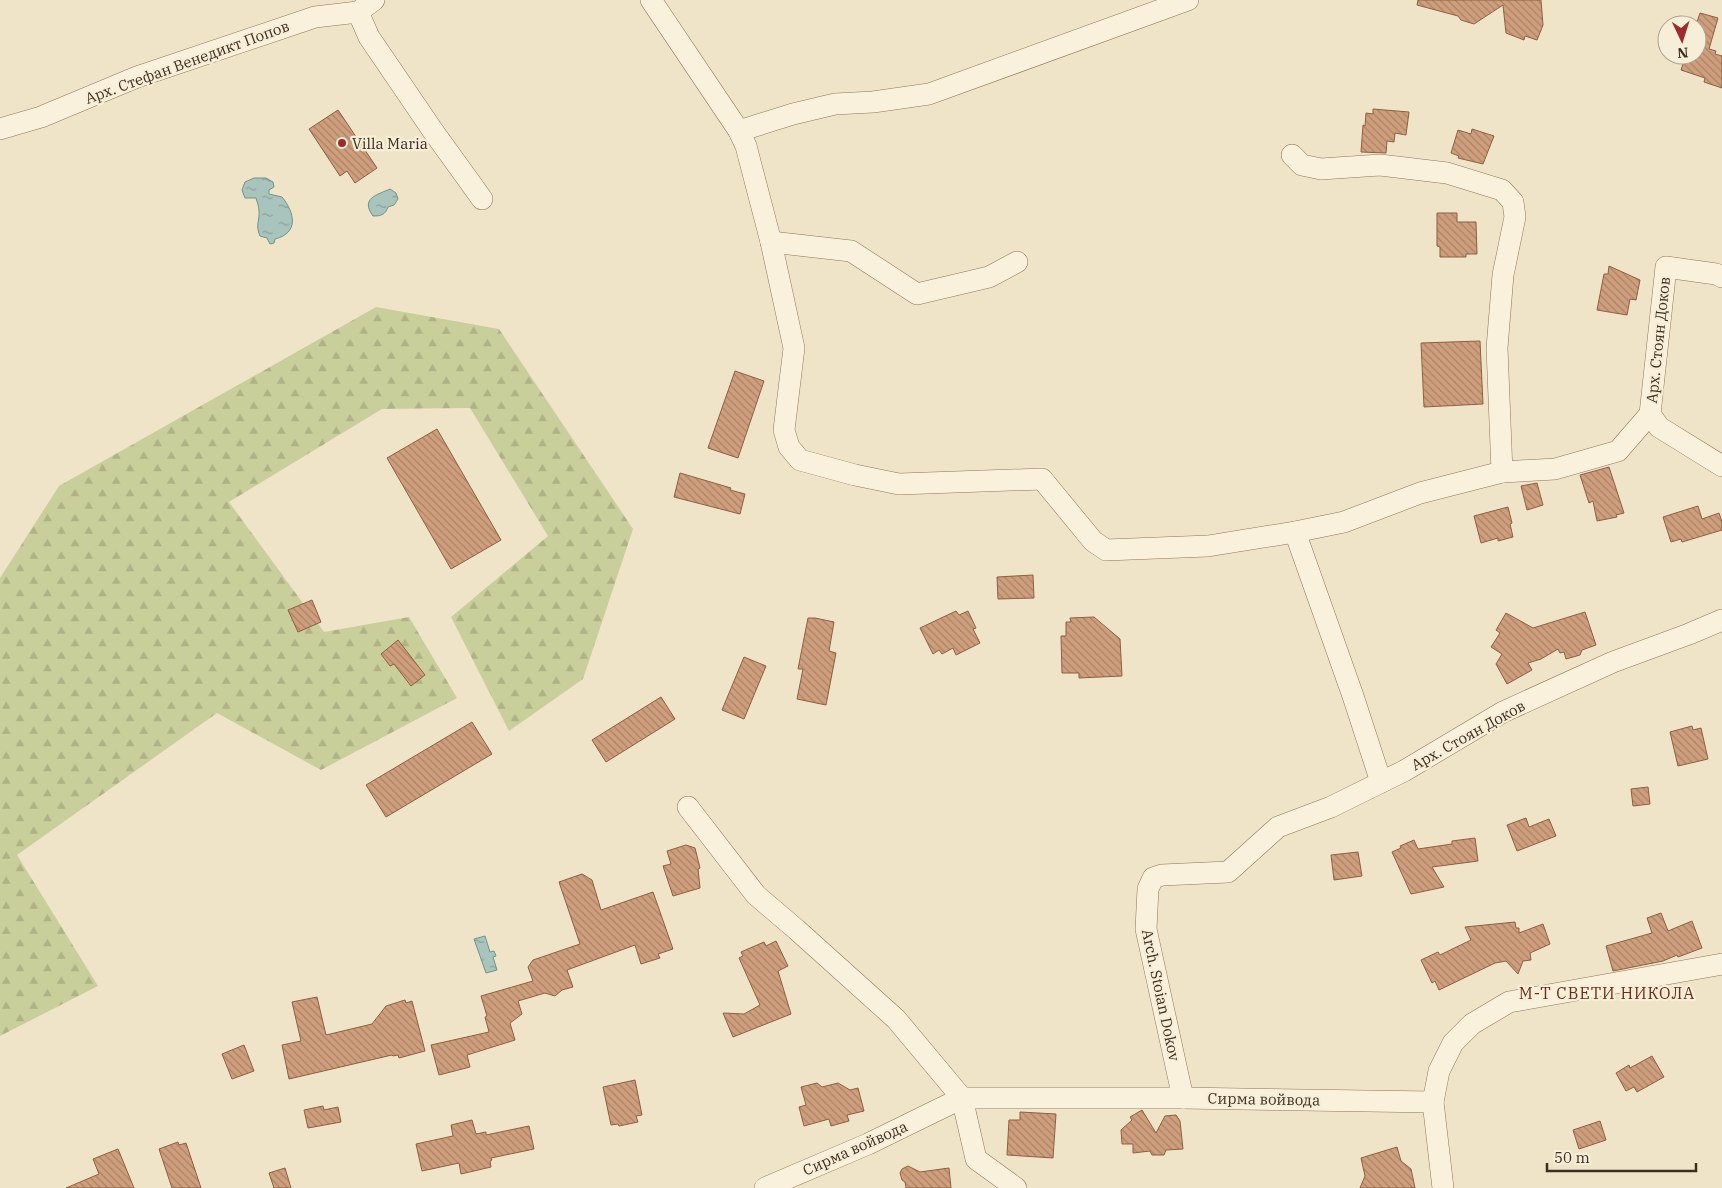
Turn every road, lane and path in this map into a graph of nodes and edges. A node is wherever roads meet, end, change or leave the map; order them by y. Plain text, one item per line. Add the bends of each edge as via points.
1 (651, 0) edge
2 (1188, 0) edge
3 (366, 6) edge
4 (0, 129) edge
5 (739, 131) junction
6 (1292, 155) dead end
7 (482, 199) dead end
8 (771, 242) junction
9 (1017, 262) dead end
10 (1722, 277) edge
11 (1650, 414) junction
12 (1722, 466) edge
13 (1502, 472) junction
14 (1295, 532) junction
15 (1722, 620) edge
16 (1382, 782) junction
17 (688, 807) dead end
18 (1228, 872) joint
19 (1722, 964) edge
20 (962, 1098) junction
21 (1183, 1098) junction
22 (1433, 1102) junction
23 (766, 1188) edge
24 (1016, 1188) edge
25 (1443, 1188) edge

1 - 5 street
2 - 5 street via 929,94 835,104
3 - 4 street, Арх. Стефан Венедикт Попов via 315,17 136,77
3 - 7 street via 369,37
5 - 8 street via 746,146
6 - 13 street via 1302,166 1321,169 1380,165 1447,173 1502,190 1513,202 1515,217 1503,275 1497,348
8 - 9 street via 851,251 917,294 989,277
8 - 14 street via 794,348 784,430 789,446 800,460 899,484 1042,479 1093,541 1106,550 1208,546
10 - 11 street, Арх. Стоян Доков via 1666,267
11 - 12 street, Арх. Стоян Доков via 1659,427
11 - 13 street via 1618,451 1555,469
13 - 14 street via 1420,494 1344,522
14 - 16 street
15 - 16 street, Арх. Стоян Доков via 1613,662 1503,712
16 - 18 street, Арх. Стоян Доков via 1278,827
17 - 20 street via 756,895 896,1019
18 - 21 street, Arch. Stoian Dokov via 1162,875 1153,878 1148,889 1146,929
19 - 22 street via 1509,1002 1472,1024 1453,1042 1439,1071
20 - 21 street, Сирма войвода
20 - 23 street, Сирма войвода via 868,1144
20 - 24 street via 976,1159
21 - 22 street, Сирма войвода
22 - 25 street

